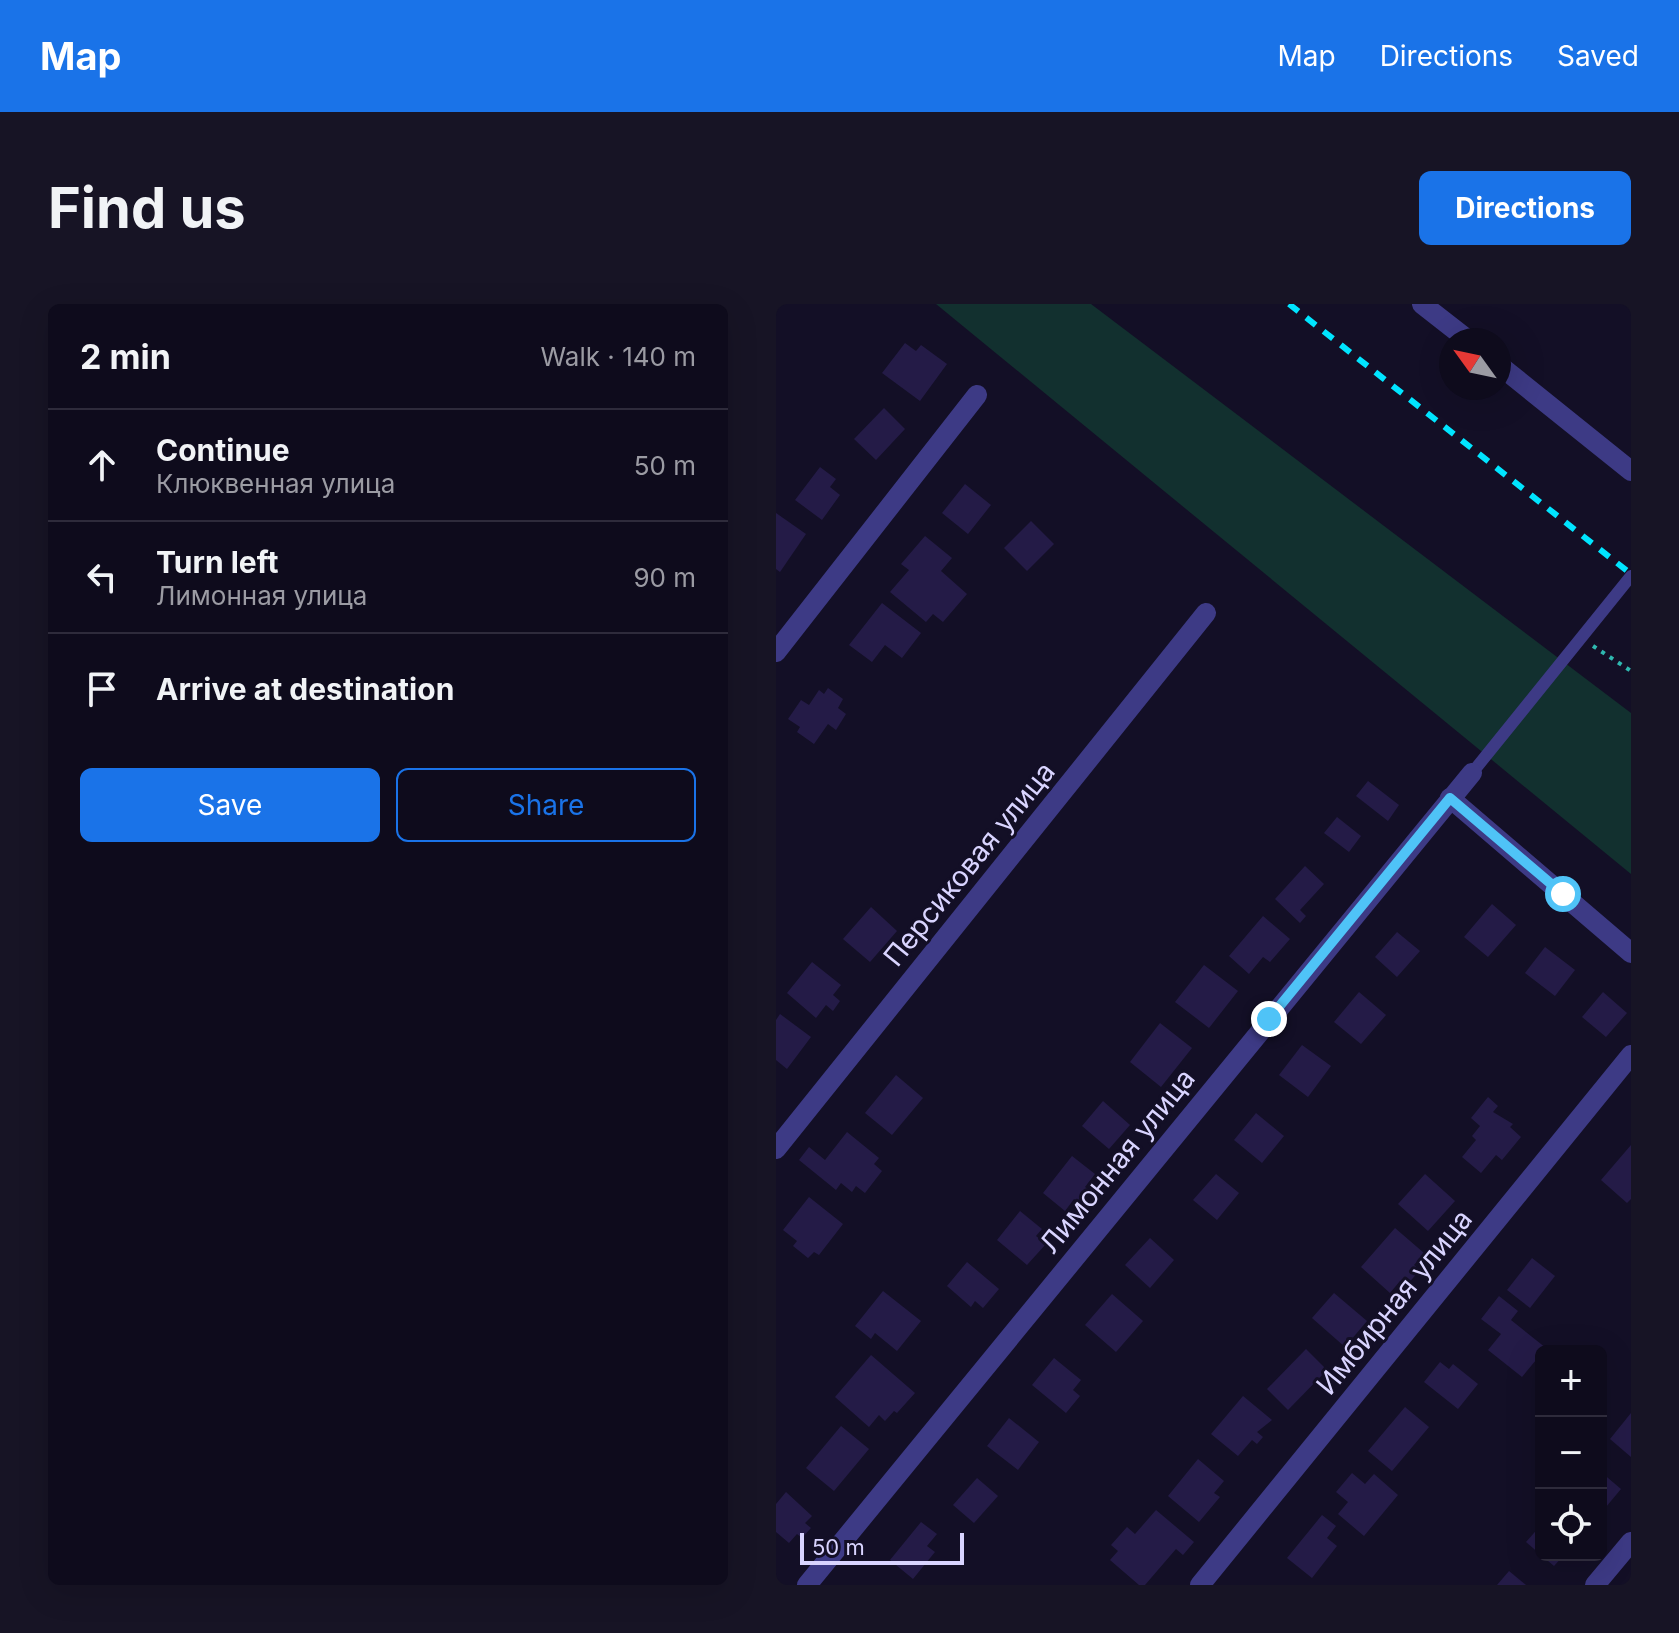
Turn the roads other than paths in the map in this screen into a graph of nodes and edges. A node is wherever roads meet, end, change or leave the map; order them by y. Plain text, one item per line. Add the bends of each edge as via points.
1 (1422, 304) edge
2 (1453, 328) edge
3 (1511, 375) edge
4 (977, 395) dead end
5 (1631, 471) edge
6 (1631, 576) edge
7 (1206, 613) dead end
8 (776, 652) edge
9 (1472, 773) joint
10 (1450, 798) junction
11 (1631, 953) edge
12 (1631, 1055) edge
13 (776, 1149) edge
14 (1631, 1542) edge
15 (807, 1585) edge
16 (1200, 1585) edge
17 (1595, 1585) edge

1 - 2 street
3 - 5 street
4 - 8 street
6 - 9 lane
7 - 13 street, Персиковая улица
9 - 10 street, Лимонная улица
10 - 11 street
10 - 15 street, Лимонная улица
12 - 16 street, Имбирная улица
14 - 17 street

